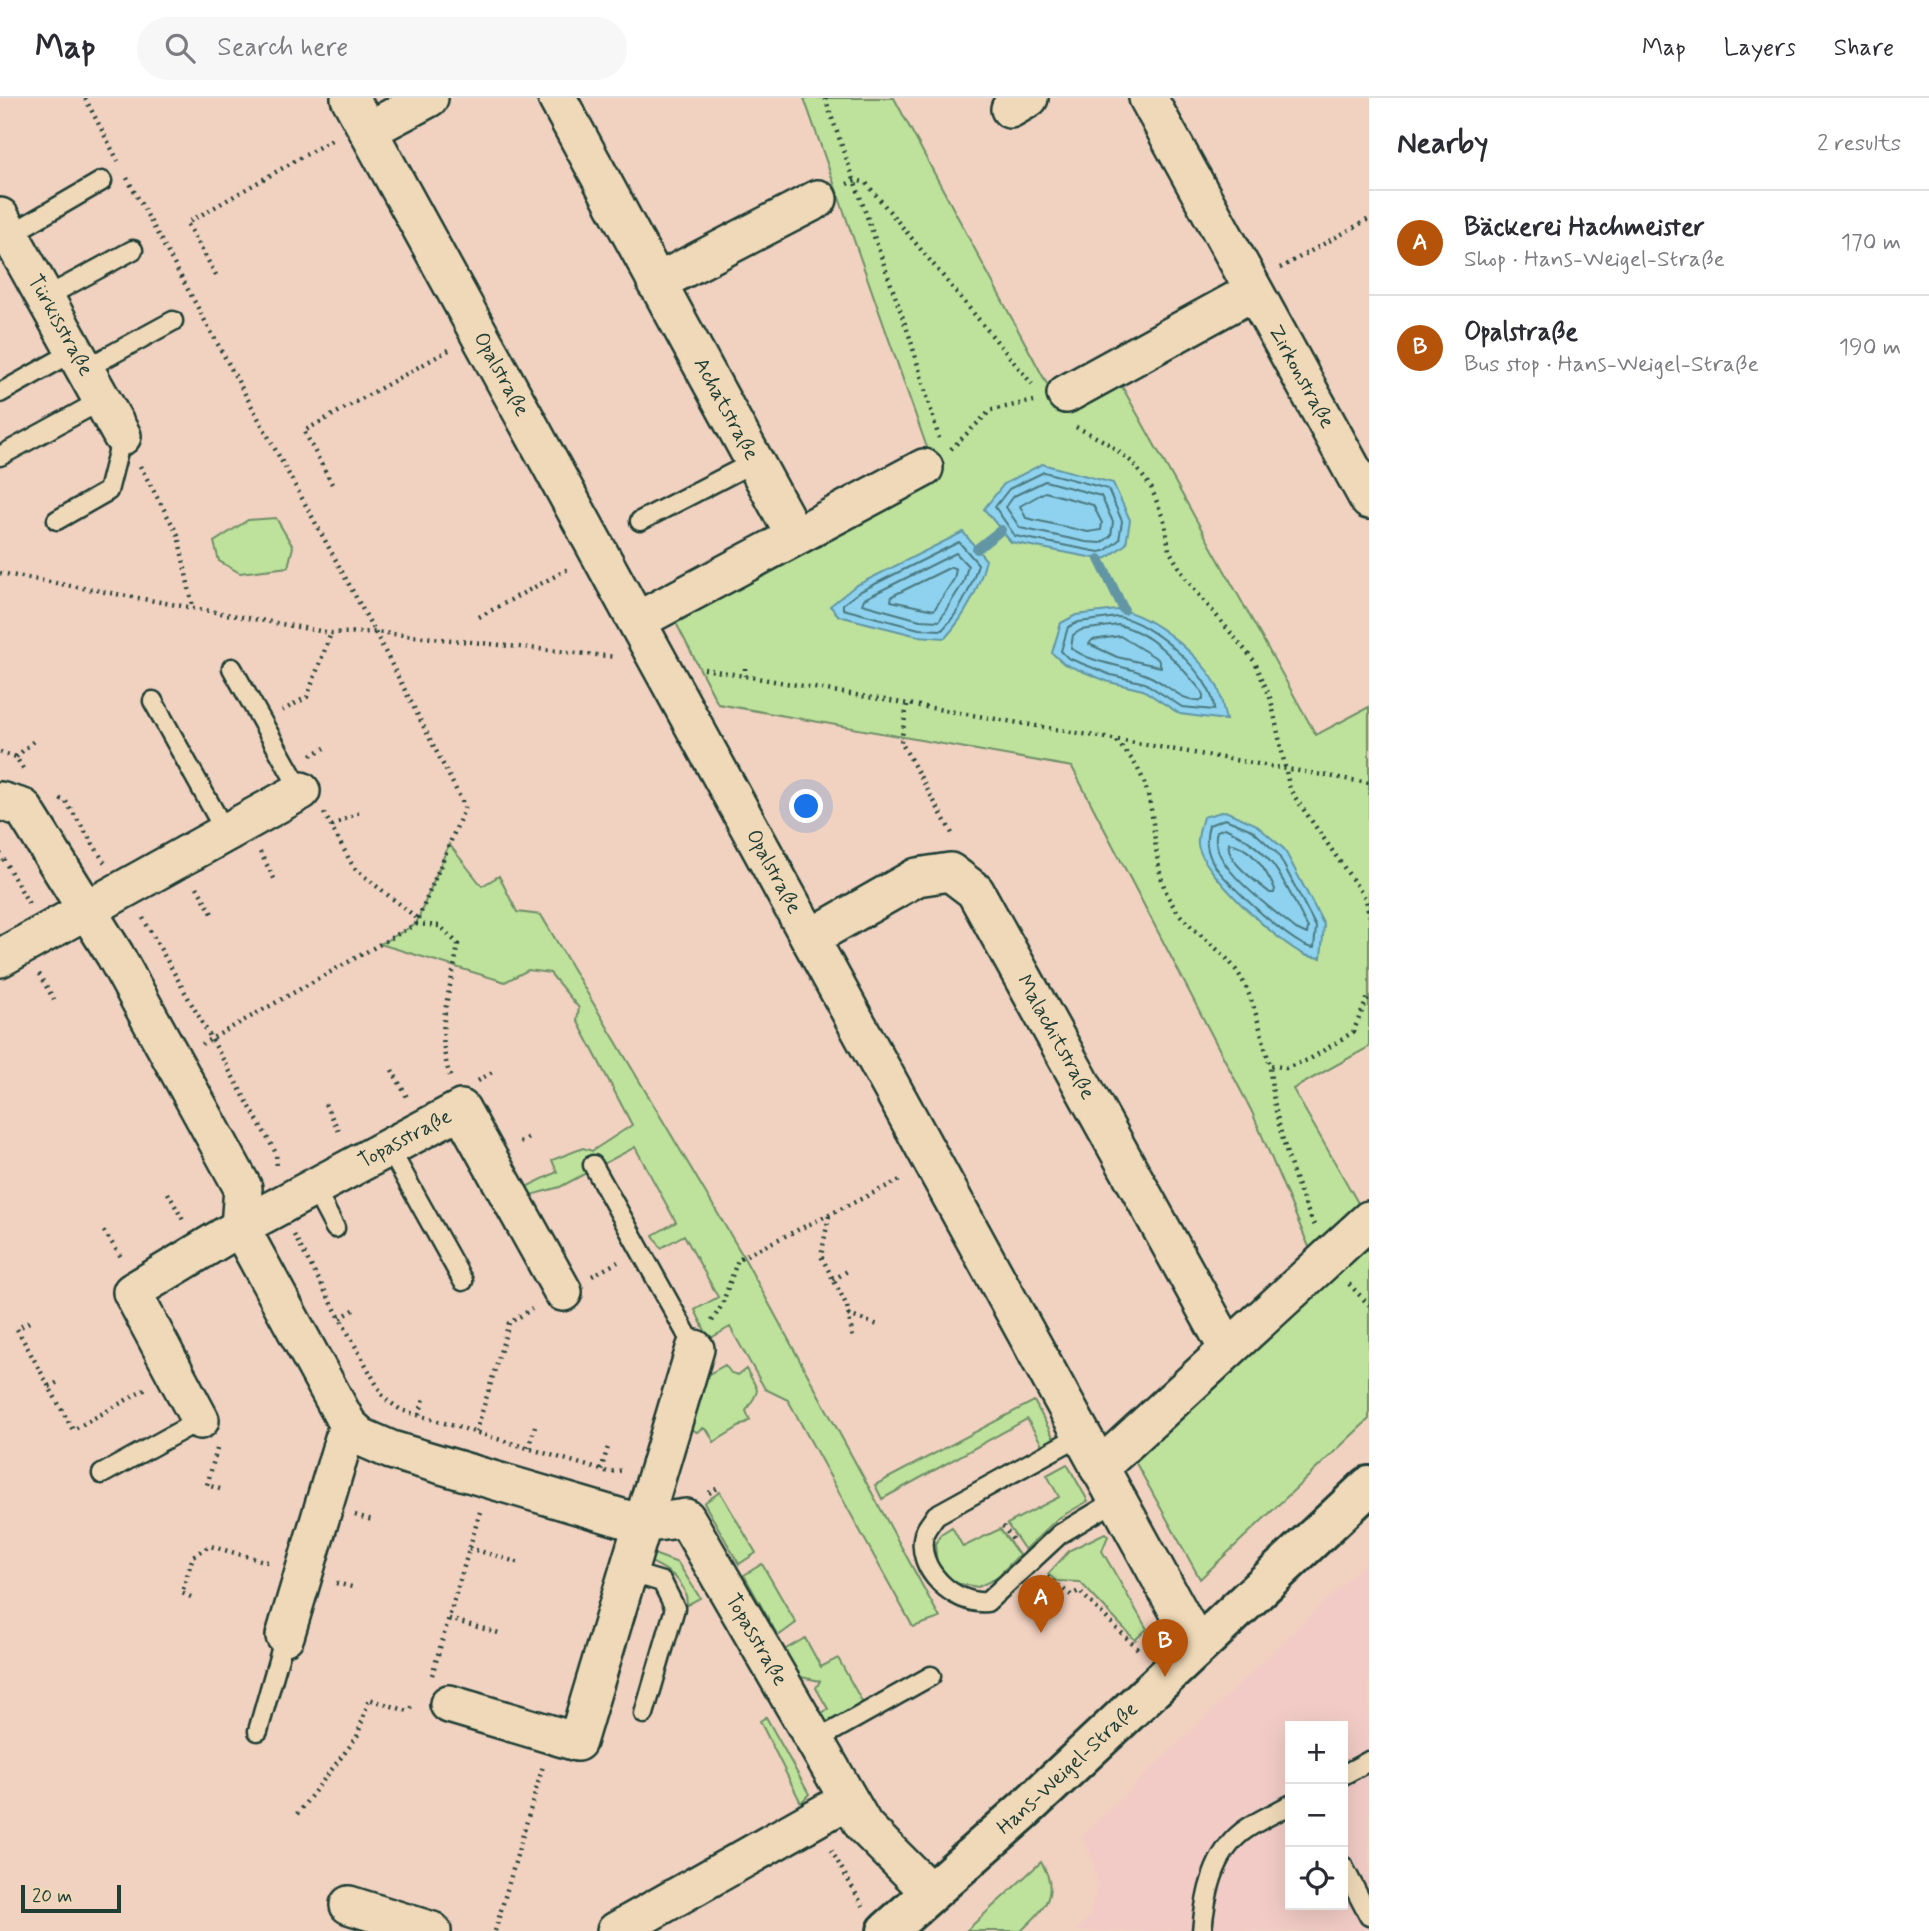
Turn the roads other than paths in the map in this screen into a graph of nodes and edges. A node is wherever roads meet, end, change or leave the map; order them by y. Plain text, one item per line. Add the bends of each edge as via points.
1 (429, 98) edge
2 (557, 98) edge
3 (1148, 98) edge
4 (361, 117) edge
5 (102, 181) dead end
6 (818, 199) dead end
7 (5, 225) edge
8 (133, 250) dead end
9 (656, 283) junction
10 (1250, 289) junction
11 (46, 297) junction
12 (173, 321) dead end
13 (88, 374) junction
14 (0, 393) edge
15 (1060, 405) road end
16 (122, 436) joint
17 (0, 456) edge
18 (754, 462) junction
19 (934, 462) road end
20 (1369, 500) edge
21 (57, 520) dead end
22 (640, 521) dead end
23 (795, 536) junction
24 (637, 621) junction
25 (232, 668) dead end
26 (153, 701) dead end
27 (301, 791) joint
28 (0, 801) edge
29 (226, 833) junction
30 (88, 908) junction
31 (810, 938) junction
32 (0, 958) edge
33 (388, 1148) junction
34 (593, 1165) dead end
35 (313, 1188) junction
36 (1369, 1220) edge
37 (240, 1227) junction
38 (335, 1228) dead end
39 (463, 1281) dead end
40 (563, 1292) road end
41 (695, 1349) joint
42 (1228, 1349) junction
43 (200, 1420) joint
44 (348, 1425) junction
45 (1082, 1435) junction
46 (1099, 1468) junction
47 (102, 1474) dead end
48 (1369, 1486) edge
49 (1117, 1500) junction
50 (642, 1524) junction
51 (628, 1572) junction
52 (285, 1636) joint
53 (1198, 1647) junction
54 (931, 1676) dead end
55 (432, 1697) road end
56 (644, 1714) dead end
57 (258, 1731) dead end
58 (815, 1741) junction
59 (1369, 1761) edge
60 (1348, 1772) edge
61 (848, 1800) junction
62 (1285, 1808) edge
63 (1348, 1876) edge
64 (931, 1893) junction
65 (349, 1905) dead end
66 (1369, 1916) edge
67 (412, 1928) edge
68 (616, 1931) edge
69 (887, 1931) edge
70 (1202, 1931) edge

1 - 4 street
2 - 9 street, Achatstraße
3 - 10 street, Zirkonstraße
4 - 24 street, Opalstraße
5 - 7 lane
6 - 9 street
7 - 11 street, Türkisstraße
8 - 11 lane
9 - 18 street, Achatstraße
10 - 15 street
10 - 20 street, Zirkonstraße
11 - 13 street, Türkisstraße
12 - 13 lane
13 - 14 lane
13 - 16 street, Türkisstraße
13 - 17 lane
16 - 21 lane via 108,491
18 - 22 lane
18 - 23 street, Achatstraße
19 - 23 street
23 - 24 street
24 - 31 street, Opalstraße
25 - 27 lane
26 - 29 lane
27 - 29 street
28 - 30 street via 23,808
29 - 30 street
30 - 32 street
30 - 37 street via 243,1188
31 - 42 street, Malachitstraße via 917,877 950,872 975,891
31 - 45 street, Opalstraße
33 - 35 street, Topasstraße
33 - 39 lane
33 - 40 street, Topasstraße via 461,1109
34 - 41 lane
35 - 37 street, Topasstraße via 278,1192
35 - 38 lane
36 - 42 street
37 - 43 street, Topasstraße via 132,1292
37 - 44 street, Topasstraße
41 - 50 street
42 - 46 street
43 - 47 lane
44 - 50 street, Topasstraße via 383,1448
44 - 52 street
45 - 46 street, Opalstraße
45 - 49 lane via 936,1515 925,1532 923,1549 933,1575 956,1596 975,1604 987,1602 1060,1534
46 - 49 street, Opalstraße
48 - 53 street, Hans-Weigel-Straße
49 - 53 street, Opalstraße
50 - 51 street
50 - 58 street, Topasstraße via 686,1518
51 - 55 street via 577,1742
51 - 56 lane via 662,1582 675,1608
52 - 57 lane
53 - 64 street, Hans-Weigel-Straße
54 - 58 lane
58 - 61 street, Topasstraße
59 - 60 lane
61 - 64 street, Topasstraße via 864,1826
61 - 68 street
62 - 70 lane via 1241,1833 1217,1864 1204,1905
63 - 66 lane
64 - 69 street, Hans-Weigel-Straße
65 - 67 street

